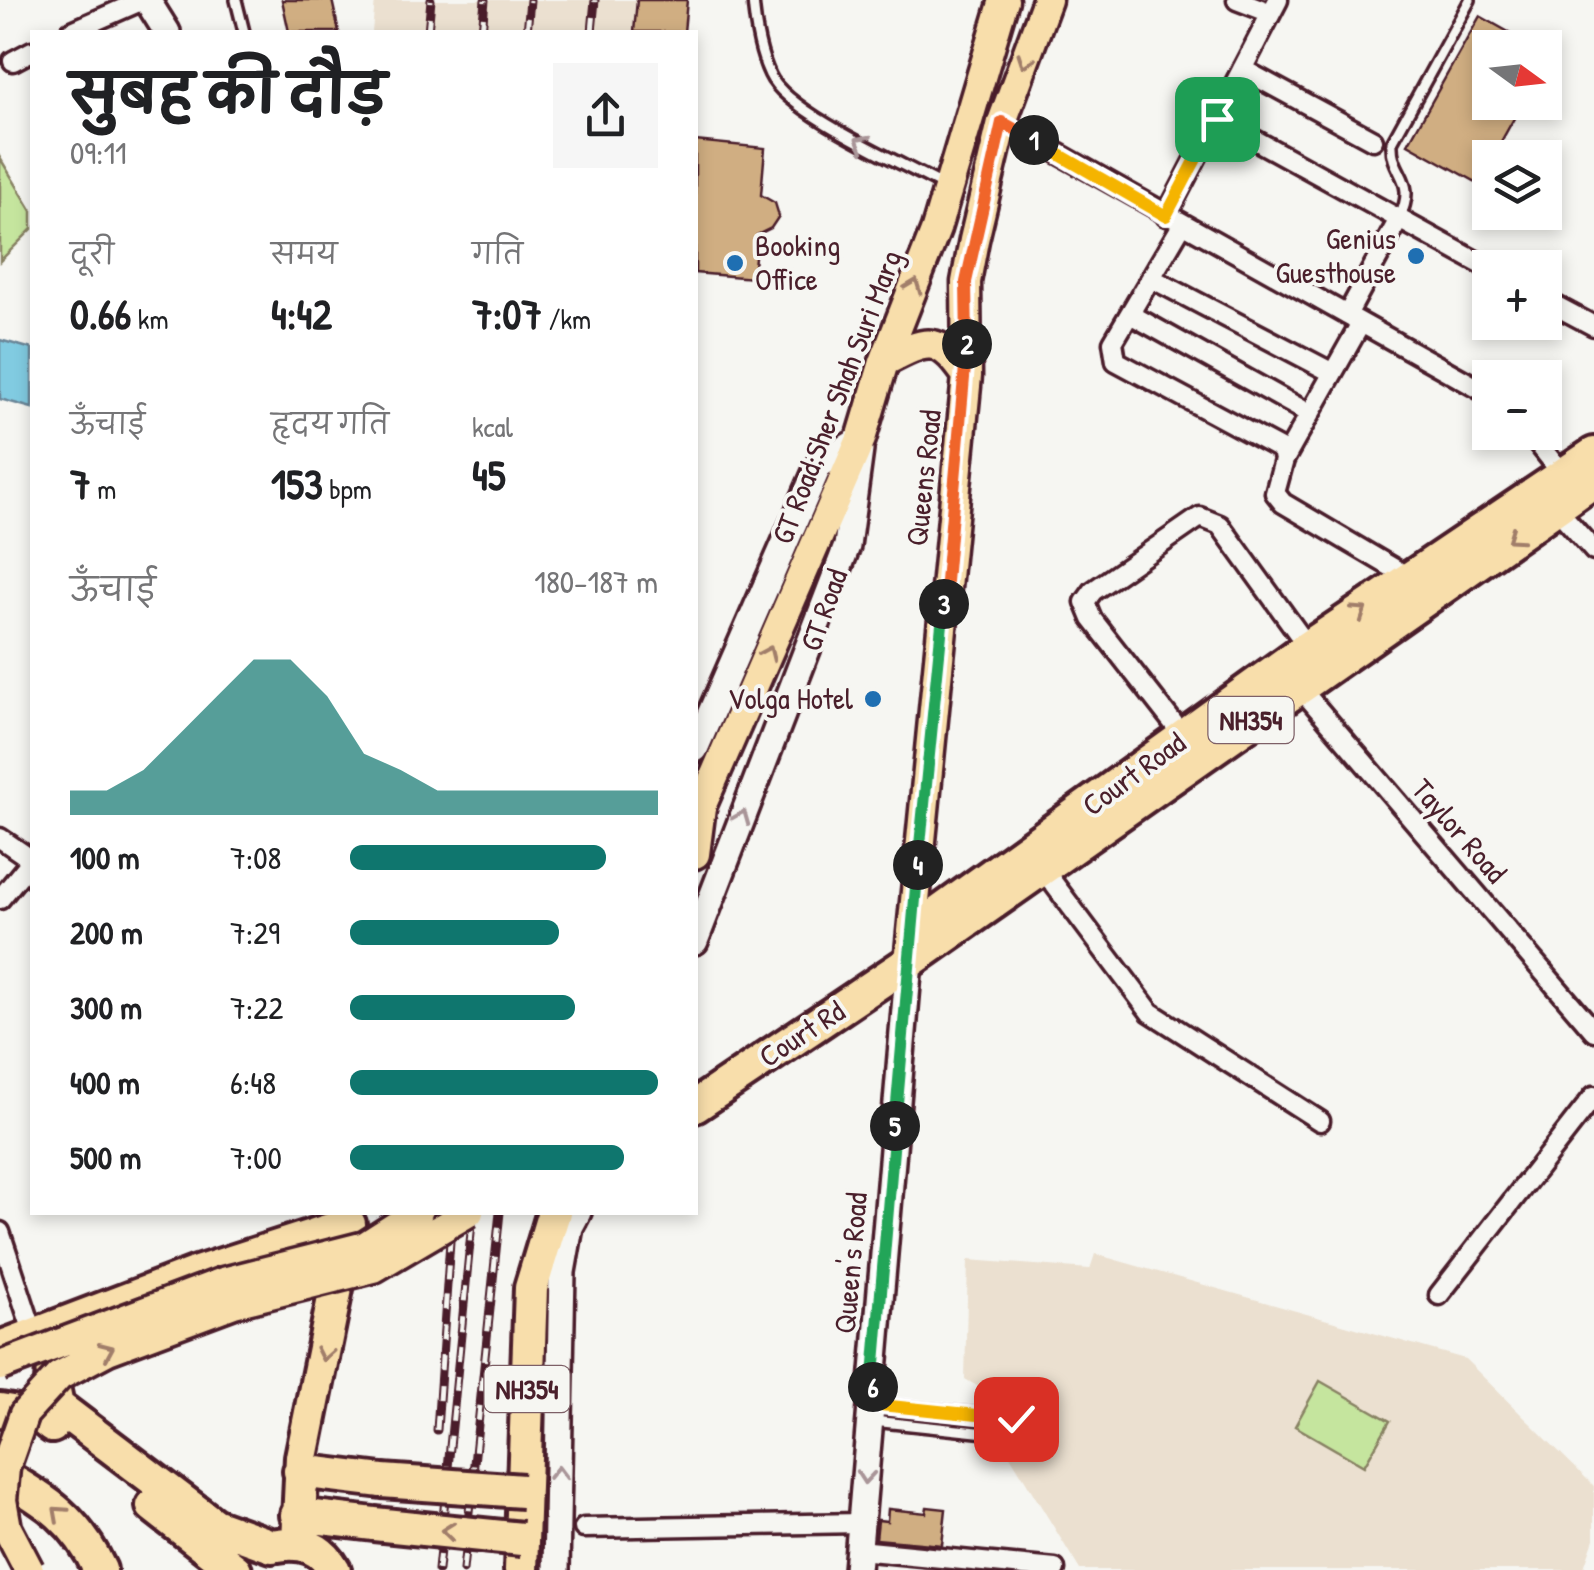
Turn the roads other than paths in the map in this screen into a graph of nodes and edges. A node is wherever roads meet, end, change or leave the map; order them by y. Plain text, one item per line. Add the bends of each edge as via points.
1 (145, 0) edge
2 (236, 0) edge
3 (752, 0) edge
4 (1004, 0) edge
5 (1047, 0) edge
6 (1237, 0) edge
7 (1470, 0) edge
8 (1274, 7) edge
9 (75, 30) edge
10 (166, 30) edge
11 (244, 30) edge
12 (30, 52) edge
13 (14, 61) dead end
14 (1242, 70) junction
15 (1217, 119) junction
16 (1002, 122) junction
17 (1373, 140) dead end
18 (948, 188) junction
19 (1399, 219) junction
20 (1174, 220) junction
21 (936, 230) junction
22 (974, 240) junction
23 (1472, 259) edge
24 (1151, 278) junction
25 (1562, 309) edge
26 (1130, 314) junction
27 (1354, 319) junction
28 (1594, 326) edge
29 (884, 362) junction
30 (1332, 373) junction
31 (967, 376) junction
32 (1472, 385) edge
33 (1310, 414) junction
34 (861, 439) junction
35 (1543, 450) edge
36 (1594, 454) edge
37 (1284, 460) junction
38 (1572, 489) edge
39 (1594, 551) edge
40 (1410, 578) junction
41 (1297, 667) junction
42 (1185, 738) junction
43 (698, 742) edge
44 (698, 810) edge
45 (0, 838) edge
46 (30, 859) edge
47 (30, 862) edge
48 (1042, 868) junction
49 (0, 898) edge
50 (698, 933) edge
51 (910, 948) junction
52 (1591, 1020) edge
53 (1594, 1096) edge
54 (698, 1104) edge
55 (1320, 1121) dead end
56 (413, 1215) edge
57 (463, 1215) edge
58 (552, 1215) edge
59 (576, 1215) edge
60 (350, 1218) edge
61 (0, 1232) edge
62 (8, 1279) edge
63 (1440, 1295) dead end
64 (45, 1331) junction
65 (0, 1348) edge
66 (0, 1366) edge
67 (0, 1410) edge
68 (871, 1412) junction
69 (300, 1472) junction
70 (0, 1474) edge
71 (523, 1491) junction
72 (861, 1523) junction
73 (584, 1528) dead end
74 (289, 1534) junction
75 (521, 1559) edge
76 (858, 1560) edge
77 (1056, 1569) edge
78 (29, 1570) edge
79 (100, 1570) edge
80 (235, 1570) edge
81 (244, 1570) edge
82 (334, 1570) edge
83 (556, 1570) edge

1 - 9 street
1 - 10 main road
2 - 11 lane
18 -> 3 lane via 798,106 771,79
4 - 18 main road, GT Road;Sher Shah Suri Marg
5 -> 16 main road
6 - 8 street
7 - 19 lane via 1392,142 1407,185
8 - 14 street
12 - 13 street
14 - 15 street
14 - 17 street
15 - 19 street
15 - 20 street
16 - 20 street
16 - 22 main road, Queens Road
18 - 21 main road, GT Road;Sher Shah Suri Marg
19 - 23 street
19 - 27 street
20 - 24 street
20 - 27 street
21 - 22 main road
29 -> 21 main road, GT Road;Sher Shah Suri Marg
22 - 31 main road, Queens Road via 966,282
24 - 26 street
24 - 30 street
25 - 28 street
26 - 33 street
26 - 37 street via 1113,342 1116,361 1277,447
27 - 30 street
27 - 32 street
29 - 31 main road via 936,343
29 - 34 main road, GT Road;Sher Shah Suri Marg
30 - 33 street
31 - 51 main road, Queens Road
33 - 37 street
34 - 43 main road via 819,465
44 -> 34 main road, GT Road;Sher Shah Suri Marg
50 -> 34 main road, GT Road via 848,546
35 - 38 street
36 - 38 highway, Court Road / NH354
37 - 40 street via 1276,485 1282,502
38 - 39 street
38 - 40 highway, Court Road / NH354
38 -> 41 highway, Court Road / NH354
41 -> 40 highway, Court Road / NH354
41 - 42 highway, Court Road / NH354
41 - 42 street, Taylor Road via 1220,525 1207,517 1093,590 1085,602
41 - 48 highway, Court Road / NH354
41 - 52 street, Taylor Road
42 - 51 highway, Court Road / NH354
45 - 46 street
47 - 49 street
48 - 51 highway, Court Road / NH354
48 - 55 street via 1150,1012
51 - 54 highway, Court Rd / NH354 via 808,1032
51 - 68 main road, Queen's Road
53 - 63 street
56 - 66 main road, bridge via 366,1246 223,1282
78 -> 57 main road, bridge via 8,1528 5,1468 24,1414 59,1376 217,1309 374,1268
58 - 71 highway, NH354 via 531,1288
83 -> 59 main road via 562,1272
60 - 64 highway
60 -> 69 highway
61 - 62 street
62 - 64 street
64 - 65 highway
64 - 74 highway via 57,1406 228,1533
67 - 80 highway via 40,1417
68 - 68 lane via 1011,1417 1018,1424 1005,1434
68 -> 72 main road, Queen's Road
69 - 71 highway, bridge
69 - 74 highway
79 -> 70 highway via 84,1536 44,1500
71 - 75 highway, NH354
72 - 73 street
72 - 76 main road, Queen's Road
75 -> 74 highway, bridge via 374,1524
74 - 81 highway via 262,1549
74 - 82 highway via 319,1551
76 - 77 street

